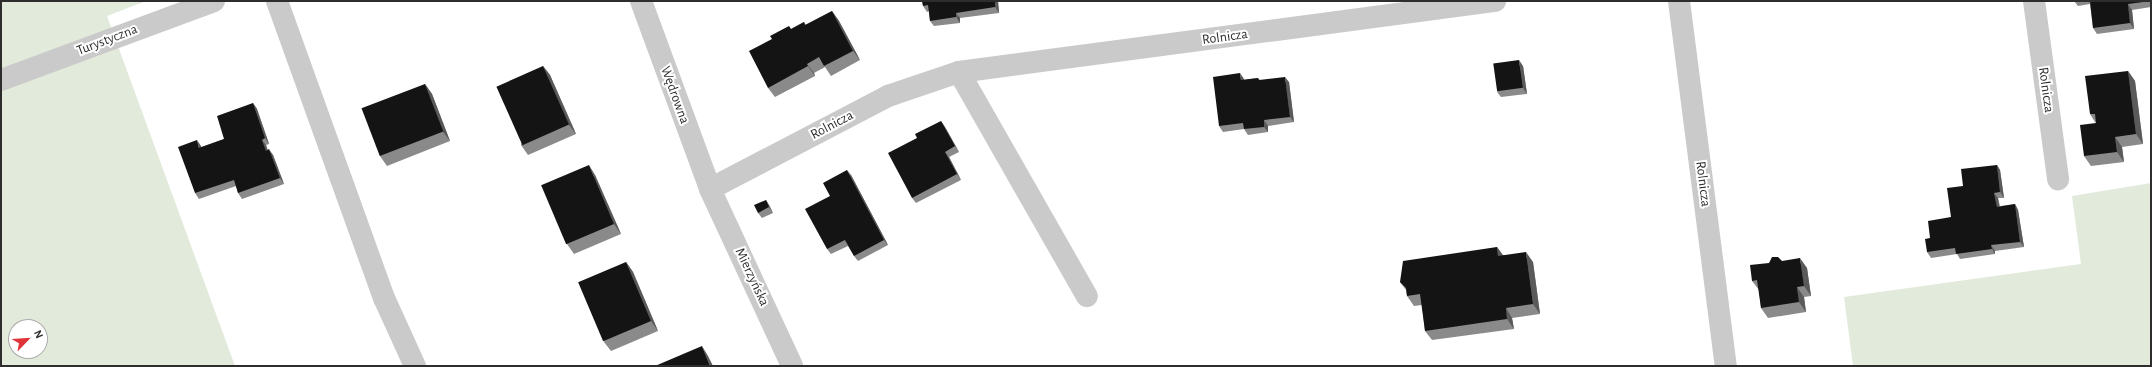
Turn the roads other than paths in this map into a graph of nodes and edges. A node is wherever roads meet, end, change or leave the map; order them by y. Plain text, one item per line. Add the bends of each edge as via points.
1 (214, 1) edge
2 (277, 1) edge
3 (641, 1) edge
4 (1491, 1) edge
5 (1494, 1) edge
6 (1679, 1) edge
7 (2034, 1) edge
8 (959, 72) junction
9 (1, 80) edge
10 (2058, 179) dead end
11 (710, 189) junction
12 (1087, 296) dead end
13 (415, 366) edge
14 (792, 366) edge
15 (1726, 366) edge

1 - 9 street, Turystyczna
2 - 13 street via 384,298
3 - 11 street, Wędrowna
4 - 5 street, Rolnicza
4 - 8 street, Rolnicza
6 - 15 street, Rolnicza
7 - 10 street, Rolnicza
8 - 11 street, Rolnicza via 888,96
8 - 12 street
11 - 14 street, Mierzyńska

